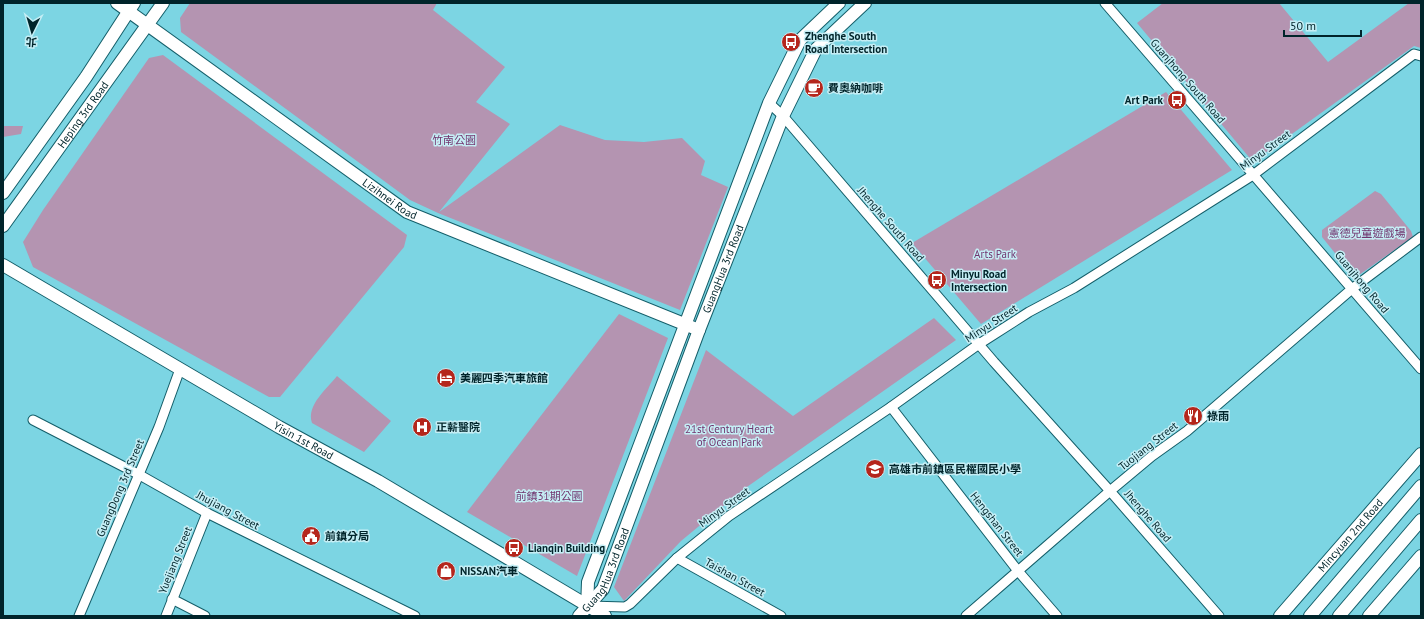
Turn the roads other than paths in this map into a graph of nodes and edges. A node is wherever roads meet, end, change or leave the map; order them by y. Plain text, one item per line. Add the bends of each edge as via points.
1 (117, 3) edge
2 (163, 3) edge
3 (839, 3) edge
4 (865, 3) edge
5 (1105, 3) edge
6 (132, 7) edge
7 (147, 25) junction
8 (1418, 55) edge
9 (769, 103) junction
10 (783, 116) junction
11 (1253, 175) junction
12 (3, 192) edge
13 (3, 226) edge
14 (1421, 237) edge
15 (3, 265) edge
16 (1353, 288) junction
17 (686, 324) junction
18 (699, 330) junction
19 (979, 344) junction
20 (994, 362) joint
21 (180, 369) junction
22 (1421, 369) edge
23 (891, 407) junction
24 (33, 420) dead end
25 (1421, 454) edge
26 (138, 474) junction
27 (1421, 486) edge
28 (1110, 491) junction
29 (207, 513) junction
30 (1421, 520) edge
31 (1421, 556) edge
32 (677, 558) junction
33 (1018, 571) junction
34 (172, 599) junction
35 (587, 611) edge
36 (79, 616) edge
37 (166, 616) edge
38 (205, 616) edge
39 (415, 616) edge
40 (579, 616) edge
41 (605, 616) edge
42 (781, 616) edge
43 (966, 616) edge
44 (1057, 616) edge
45 (1219, 616) edge
46 (1280, 616) edge
47 (1310, 616) edge
48 (1339, 616) edge
49 (1369, 616) edge

1 - 6 street, Lizihnei Road
2 - 7 street, Heping 3rd Road
3 - 9 street, GuangHua 3rd Road via 800,40
4 - 10 street, GuangHua 3rd Road via 816,48
5 - 11 street, Guanjhong South Road
6 - 7 street, Lizihnei Road
6 - 12 street, Heping 3rd Road via 86,77
7 - 13 street, Heping 3rd Road
7 - 17 street, Lizihnei Road via 407,212
8 - 11 street, Minyu Street
9 - 10 street, Jhenghe South Road
9 - 17 street, GuangHua 3rd Road
10 - 18 street, GuangHua 3rd Road
10 - 19 street, Jhenghe South Road
11 - 16 street, Guanjhong Road
11 - 19 street, Minyu Street via 1074,288 1029,312
14 - 16 street, Tuojiang Street
15 - 21 street, Yisin 1st Road
16 - 22 street, Guanjhong Road
16 - 28 street, Tuojiang Street via 1186,431
17 - 18 street, Lizihnei Road
17 - 35 street, GuangHua 3rd Road via 588,582
18 - 35 street, GuangHua 3rd Road via 604,589
19 - 20 street, Jhenghe South Road
19 - 23 street, Minyu Street
20 - 28 street, Jhenghe Road
21 - 26 street, GuangDong 3rd Street via 159,427
21 - 35 street, Yisin 1st Road via 378,481
23 - 32 street, Minyu Street via 728,516
23 - 33 street, Hengshan Street
24 - 26 street, Jhujiang Street
25 - 46 street, Mincyuan 2nd Road
26 - 29 street, Jhujiang Street
26 - 36 street, GuangDong 3rd Street
27 - 47 street, Mincyuan 2nd Road
28 - 33 street, Tuojiang Street
28 - 45 street, Jhenghe Road
29 - 34 street, Yuejiang Street
29 - 39 street, Jhujiang Street
30 - 48 street
31 - 49 street
32 - 35 street, Minyu Street via 625,607
32 - 42 street, Taishan Street
33 - 43 street, Tuojiang Street
33 - 44 street, Hengshan Street
34 - 37 street, Yuejiang Street
34 - 38 street
35 - 40 street
35 - 41 street, Yisin 1st Road

